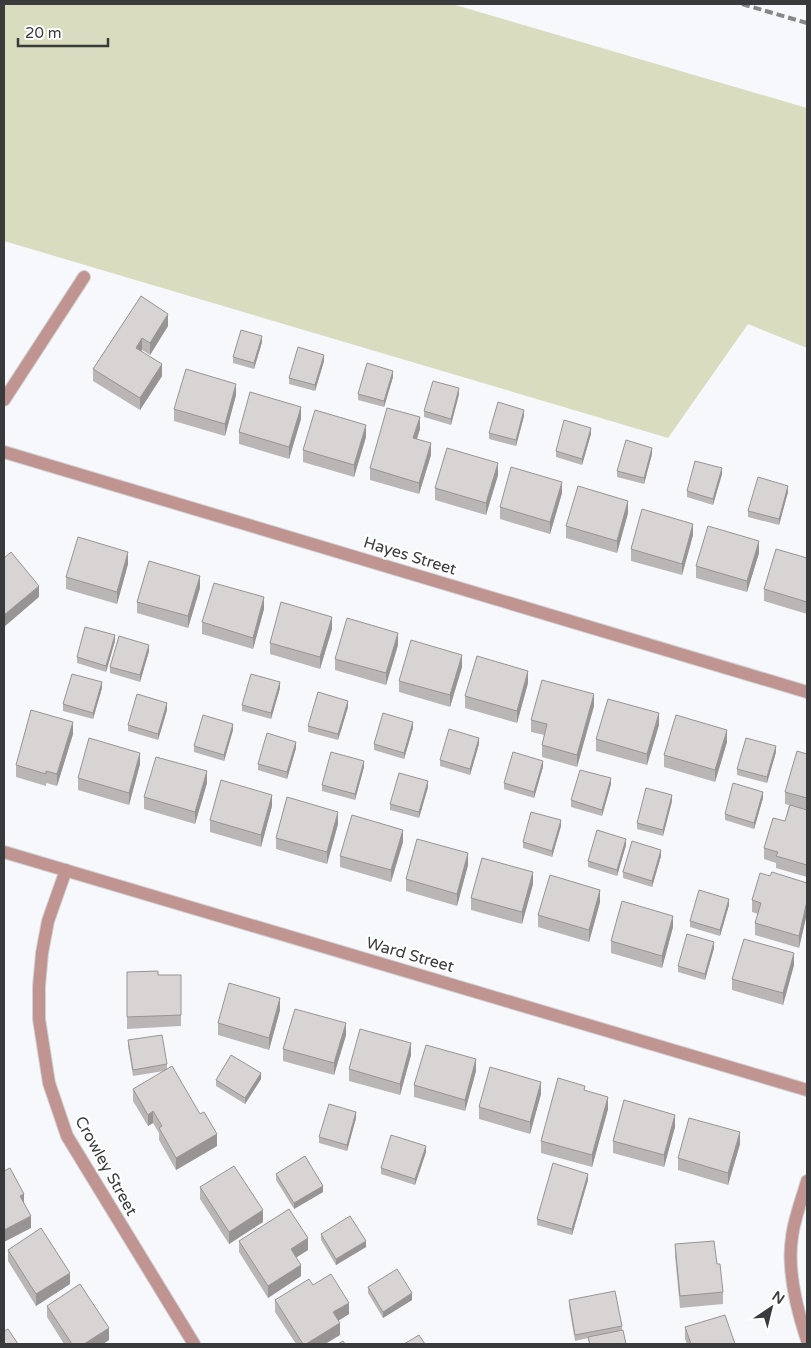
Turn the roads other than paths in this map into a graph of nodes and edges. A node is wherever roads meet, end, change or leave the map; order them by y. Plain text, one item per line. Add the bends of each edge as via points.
1 (84, 277) dead end
2 (4, 400) edge
3 (4, 452) edge
4 (807, 692) edge
5 (4, 852) edge
6 (66, 870) junction
7 (807, 1090) edge
8 (807, 1181) edge
9 (807, 1340) edge
10 (194, 1344) edge

1 - 2 street
3 - 4 street, Hayes Street
5 - 6 street, Ward Street
6 - 7 street, Ward Street
6 - 10 street, Crowley Street via 48,921 39,986 42,1051 49,1083 67,1136
8 - 9 street via 792,1238 793,1284

